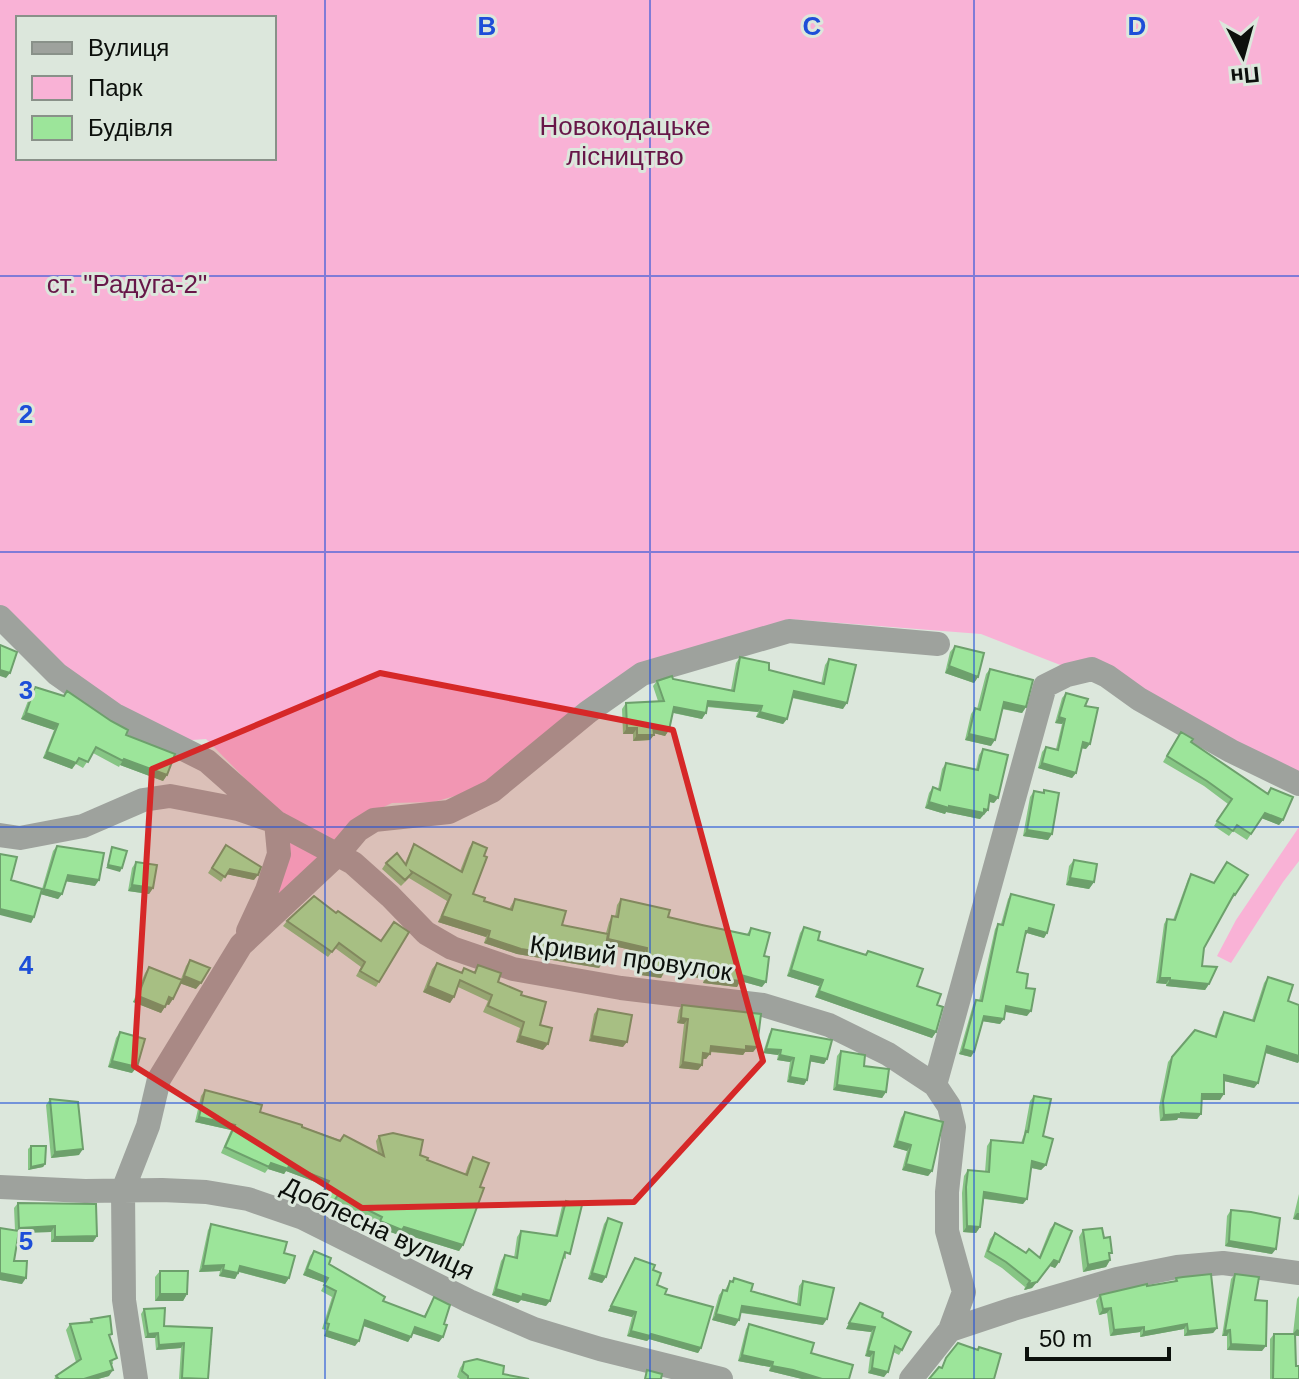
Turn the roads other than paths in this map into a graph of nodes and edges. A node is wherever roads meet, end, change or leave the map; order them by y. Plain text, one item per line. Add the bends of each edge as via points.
1 (0, 617) edge
2 (938, 644) dead end
3 (1299, 784) edge
4 (276, 822) junction
5 (0, 835) edge
6 (337, 855) junction
7 (241, 945) junction
8 (935, 1085) junction
9 (0, 1187) edge
10 (123, 1190) junction
11 (1299, 1273) edge
12 (950, 1330) junction
13 (136, 1379) edge
14 (721, 1379) edge
15 (911, 1379) edge

1 - 4 street via 57,674 115,715 207,761
2 - 6 street via 789,631 642,674 492,791 449,812 374,820
3 - 8 street via 1231,751 1092,669 1045,686
4 - 5 street via 170,796 143,800 83,826 20,838
4 - 6 street, Кривий провулок
4 - 7 street via 279,854
6 - 7 street
6 - 8 street, Кривий провулок via 353,863 426,933 474,957 621,988 763,1005 829,1025
7 - 10 street via 159,1079 148,1126
8 - 12 street via 949,1106 954,1127 947,1231 964,1292
9 - 10 street, Доблесна вулиця
10 - 13 street via 124,1300
10 - 14 street, Доблесна вулиця via 248,1199 303,1218 534,1329
11 - 12 street via 1223,1263 1177,1267 1117,1279
12 - 15 street

